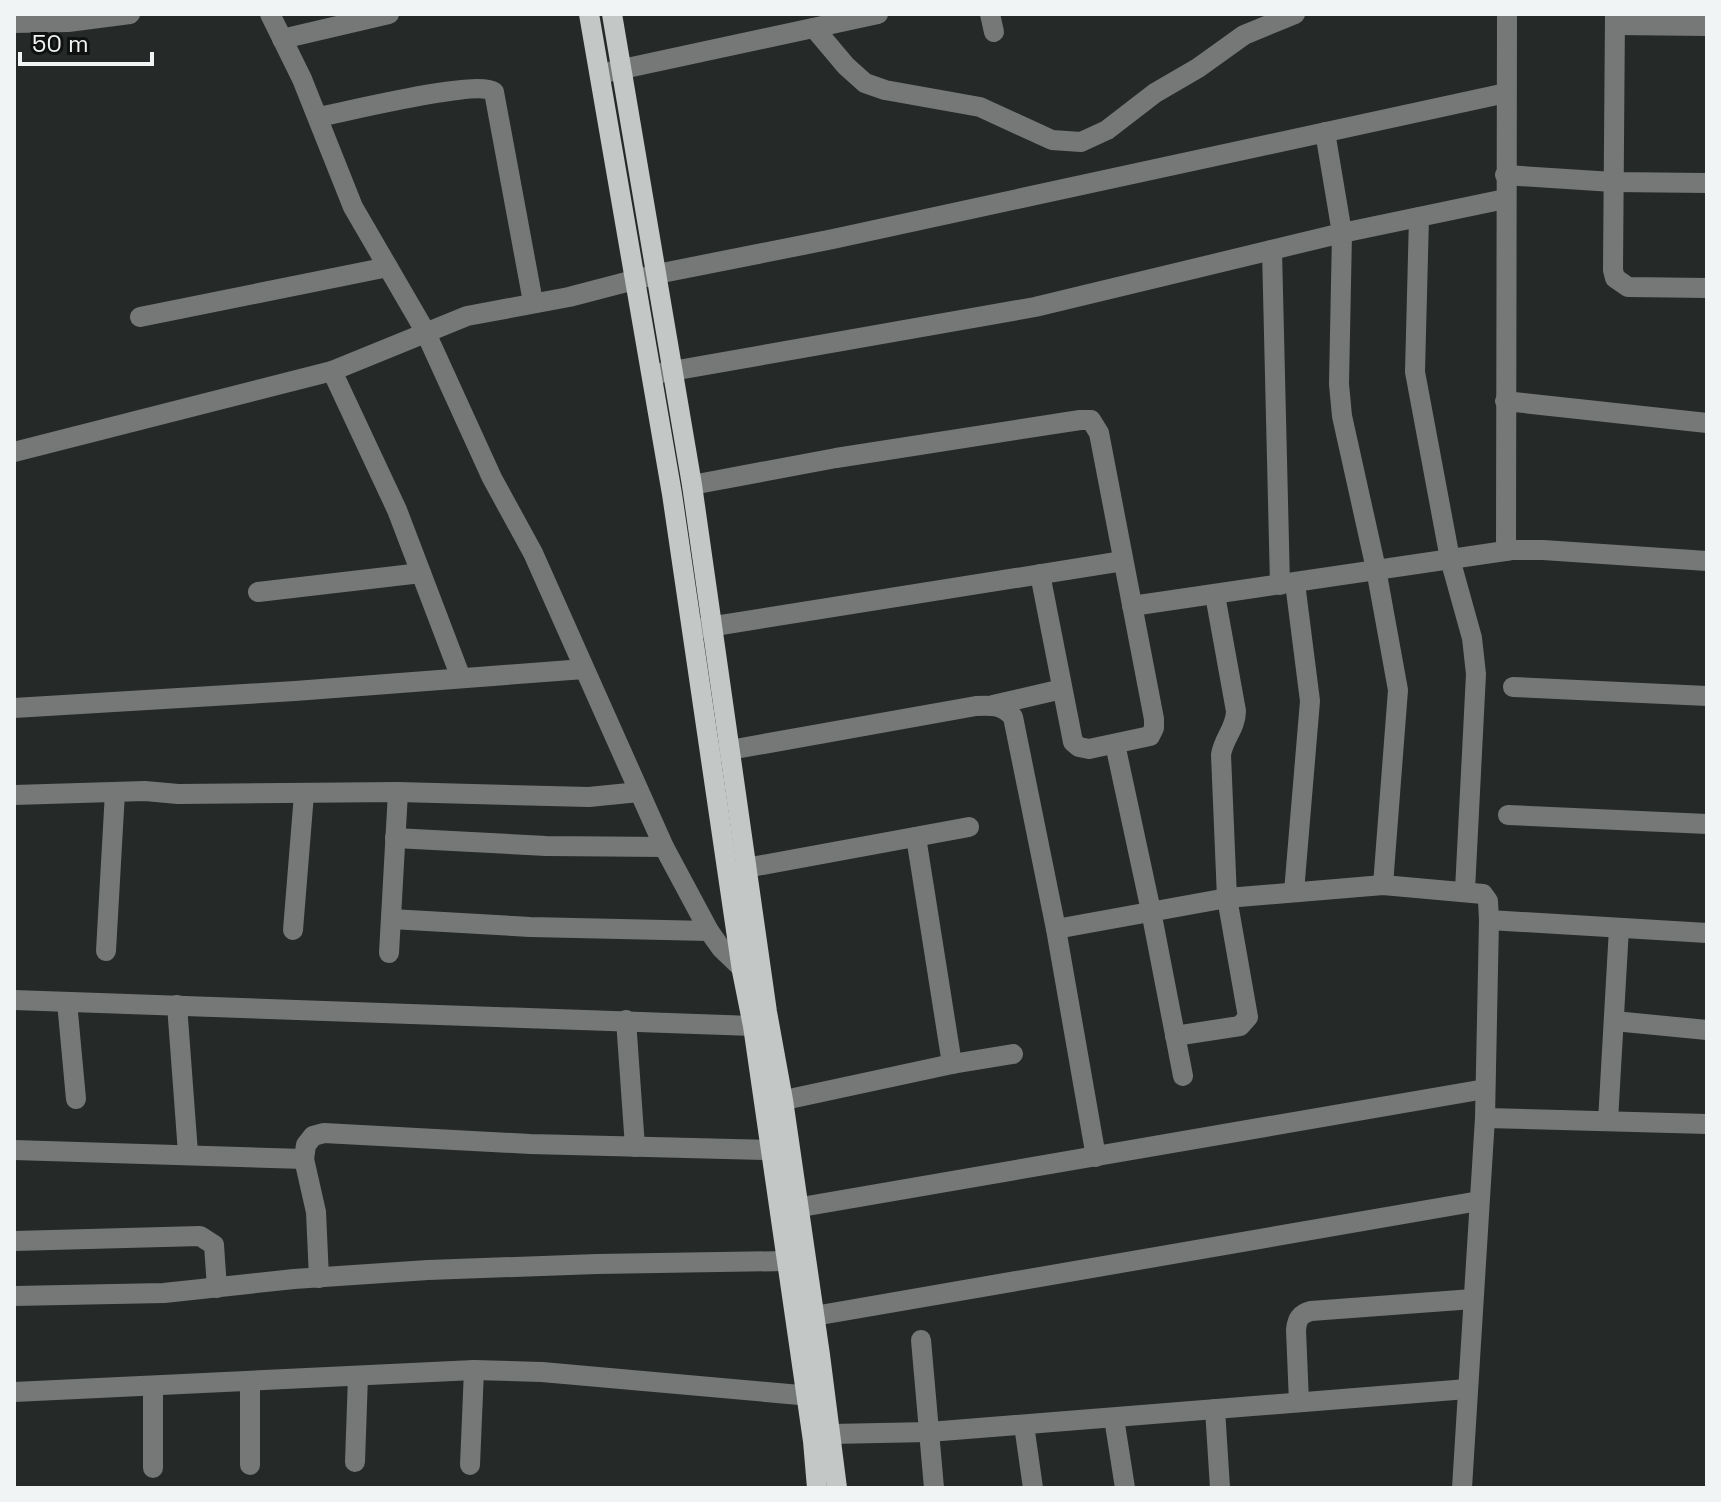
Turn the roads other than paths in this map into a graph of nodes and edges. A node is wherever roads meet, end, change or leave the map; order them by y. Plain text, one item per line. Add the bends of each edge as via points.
1 (130, 14) edge
2 (270, 14) edge
3 (389, 14) edge
4 (589, 14) edge
5 (612, 14) edge
6 (878, 14) edge
7 (1290, 14) edge
8 (1507, 14) edge
9 (87, 17) edge
10 (1615, 19) edge
11 (14, 23) edge
12 (1707, 26) edge
13 (814, 28) junction
14 (282, 39) junction
15 (621, 69) junction
16 (599, 74) junction
17 (1506, 93) junction
18 (318, 117) junction
19 (1325, 132) junction
20 (1505, 175) junction
21 (1707, 181) edge
22 (1613, 182) junction
23 (1505, 199) junction
24 (1419, 217) junction
25 (1342, 233) junction
26 (1272, 250) junction
27 (388, 267) junction
28 (657, 274) junction
29 (633, 280) junction
30 (1707, 288) edge
31 (533, 302) junction
32 (140, 317) dead end
33 (425, 331) junction
34 (332, 371) junction
35 (673, 373) junction
36 (651, 375) junction
37 (1505, 401) junction
38 (1707, 423) edge
39 (14, 452) edge
40 (692, 485) junction
41 (1506, 551) junction
42 (1450, 559) junction
43 (1123, 561) junction
44 (1707, 561) edge
45 (1376, 569) junction
46 (421, 573) junction
47 (1040, 574) junction
48 (1287, 584) junction
49 (258, 592) dead end
50 (1215, 595) junction
51 (1132, 606) junction
52 (713, 627) junction
53 (692, 630) junction
54 (584, 669) junction
55 (461, 678) junction
56 (1513, 687) dead end
57 (1062, 689) junction
58 (1707, 696) edge
59 (993, 705) junction
60 (14, 708) edge
61 (1115, 744) junction
62 (720, 752) junction
63 (115, 792) junction
64 (398, 792) junction
65 (639, 792) junction
66 (304, 794) junction
67 (14, 795) edge
68 (1508, 815) dead end
69 (1707, 824) edge
70 (969, 827) dead end
71 (916, 837) junction
72 (395, 838) junction
73 (664, 847) junction
74 (746, 868) junction
75 (1383, 885) junction
76 (1465, 890) junction
77 (1294, 892) junction
78 (1227, 898) junction
79 (1151, 911) junction
80 (391, 919) junction
81 (1489, 920) junction
82 (1619, 928) junction
83 (1056, 929) junction
84 (293, 930) dead end
85 (709, 931) junction
86 (1707, 933) edge
87 (106, 951) dead end
88 (389, 953) dead end
89 (742, 971) junction
90 (763, 984) junction
91 (14, 1000) edge
92 (67, 1002) junction
93 (177, 1005) junction
94 (626, 1020) junction
95 (1614, 1021) junction
96 (753, 1026) junction
97 (1707, 1030) edge
98 (1175, 1036) junction
99 (1013, 1054) dead end
100 (952, 1064) junction
101 (1183, 1076) dead end
102 (1485, 1089) junction
103 (76, 1099) dead end
104 (773, 1102) junction
105 (1485, 1118) junction
106 (1608, 1121) junction
107 (1707, 1124) edge
108 (635, 1147) junction
109 (14, 1150) edge
110 (769, 1150) junction
111 (188, 1153) junction
112 (1096, 1157) junction
113 (304, 1159) junction
114 (1479, 1201) junction
115 (789, 1209) junction
116 (14, 1241) edge
117 (786, 1261) junction
118 (319, 1278) junction
119 (217, 1288) junction
120 (14, 1296) edge
121 (1473, 1299) junction
122 (805, 1318) junction
123 (921, 1340) dead end
124 (474, 1370) junction
125 (358, 1376) junction
126 (250, 1382) junction
127 (153, 1386) junction
128 (1467, 1389) junction
129 (14, 1392) edge
130 (816, 1397) junction
131 (1299, 1402) junction
132 (1215, 1409) junction
133 (1114, 1418) junction
134 (1024, 1425) junction
135 (929, 1432) junction
136 (831, 1434) junction
137 (355, 1462) dead end
138 (250, 1465) dead end
139 (470, 1465) dead end
140 (153, 1468) dead end
141 (817, 1488) edge
142 (837, 1488) edge
143 (934, 1488) edge
144 (1033, 1488) edge
145 (1125, 1488) edge
146 (1220, 1488) edge
147 (1462, 1488) edge

1 - 9 street
2 - 14 street
3 - 14 street
4 - 16 main road
5 - 15 main road
6 - 13 street
7 - 13 street via 1244,35 1107,130 1081,142 1052,140 980,107 865,83
8 - 17 street
9 - 11 street
10 - 12 street
10 - 22 street
13 - 15 street
14 - 18 street
15 - 16 street
15 - 28 main road
16 - 29 main road
17 - 19 street
17 - 20 street
18 - 27 street via 353,207
18 - 31 street via 481,87 494,92
19 - 25 street
19 - 28 street
20 - 22 street
20 - 23 street
21 - 22 street
22 - 30 street via 1615,278 1628,287
23 - 24 street
23 - 37 street
24 - 25 street
24 - 42 street via 1415,372
25 - 26 street
25 - 45 street via 1340,400
26 - 35 street via 1035,307
26 - 48 street
27 - 32 street
27 - 33 street
28 - 29 street
28 - 35 main road
29 - 31 street
29 - 36 main road
31 - 33 street
33 - 34 street
33 - 54 street
34 - 39 street
34 - 46 street
35 - 36 street
35 - 40 main road
36 - 53 main road
37 - 38 street
37 - 41 street
40 - 43 street via 1091,420 1099,433
40 - 52 main road
41 - 42 street
41 - 44 street
42 - 45 street
42 - 76 street via 1472,638 1476,674
43 - 47 street
43 - 51 street
45 - 48 street
45 - 75 street via 1398,690
46 - 49 street
46 - 55 street
47 - 52 street
47 - 57 street
48 - 50 street
48 - 77 street via 1310,701
50 - 51 street
50 - 78 street via 1236,711 1221,755
51 - 61 street via 1154,728 1142,740
52 - 53 street
52 - 62 main road
53 - 62 main road
54 - 55 street
54 - 65 street
55 - 60 street
56 - 58 street
57 - 59 street
57 - 61 street via 1073,742 1089,749
59 - 62 street
59 - 83 street via 1013,717
61 - 79 street
62 - 74 main road
62 - 89 main road
63 - 66 street
63 - 67 street
63 - 87 street
64 - 65 street via 589,797
64 - 66 street
64 - 72 street
65 - 73 street
66 - 84 street
68 - 69 street
70 - 71 street
71 - 74 street
71 - 100 street
72 - 73 street
72 - 80 street
73 - 85 street
74 - 90 main road
75 - 76 street
75 - 77 street
76 - 81 street via 1483,894
77 - 78 street
78 - 79 street
78 - 98 street via 1248,1017 1240,1026
79 - 83 street
79 - 98 street
80 - 85 street
80 - 88 street
81 - 82 street
81 - 102 street
82 - 86 street
82 - 95 street
83 - 112 street
85 - 89 street
89 - 90 street
89 - 96 main road
90 - 104 main road
91 - 92 street
92 - 93 street
92 - 103 street
93 - 94 street
93 - 111 street
94 - 96 street
94 - 108 street
95 - 97 street
95 - 106 street
96 - 104 main road
98 - 101 street
99 - 100 street
100 - 104 street
102 - 105 street
102 - 112 street
104 - 110 main road
104 - 115 main road
105 - 106 street
105 - 114 street
106 - 107 street
108 - 110 street
108 - 113 street via 324,1133 306,1145
109 - 111 street
110 - 115 main road
111 - 113 street
112 - 115 street
113 - 118 street via 316,1212
114 - 121 street
114 - 122 street
115 - 117 main road
115 - 122 main road
116 - 119 street via 200,1236 214,1245
117 - 118 street
117 - 122 main road
118 - 119 street
119 - 120 street
121 - 128 street
121 - 131 street via 1302,1314 1296,1330
122 - 130 main road
123 - 135 street
124 - 125 street
124 - 130 street
124 - 139 street
125 - 126 street
125 - 137 street
126 - 127 street
126 - 138 street
127 - 129 street
127 - 140 street
128 - 131 street
128 - 147 street
130 - 136 main road
130 - 141 main road
131 - 132 street
132 - 133 street
132 - 146 street
133 - 134 street
133 - 145 street
134 - 135 street
134 - 144 street
135 - 136 street
135 - 143 street
136 - 142 main road

